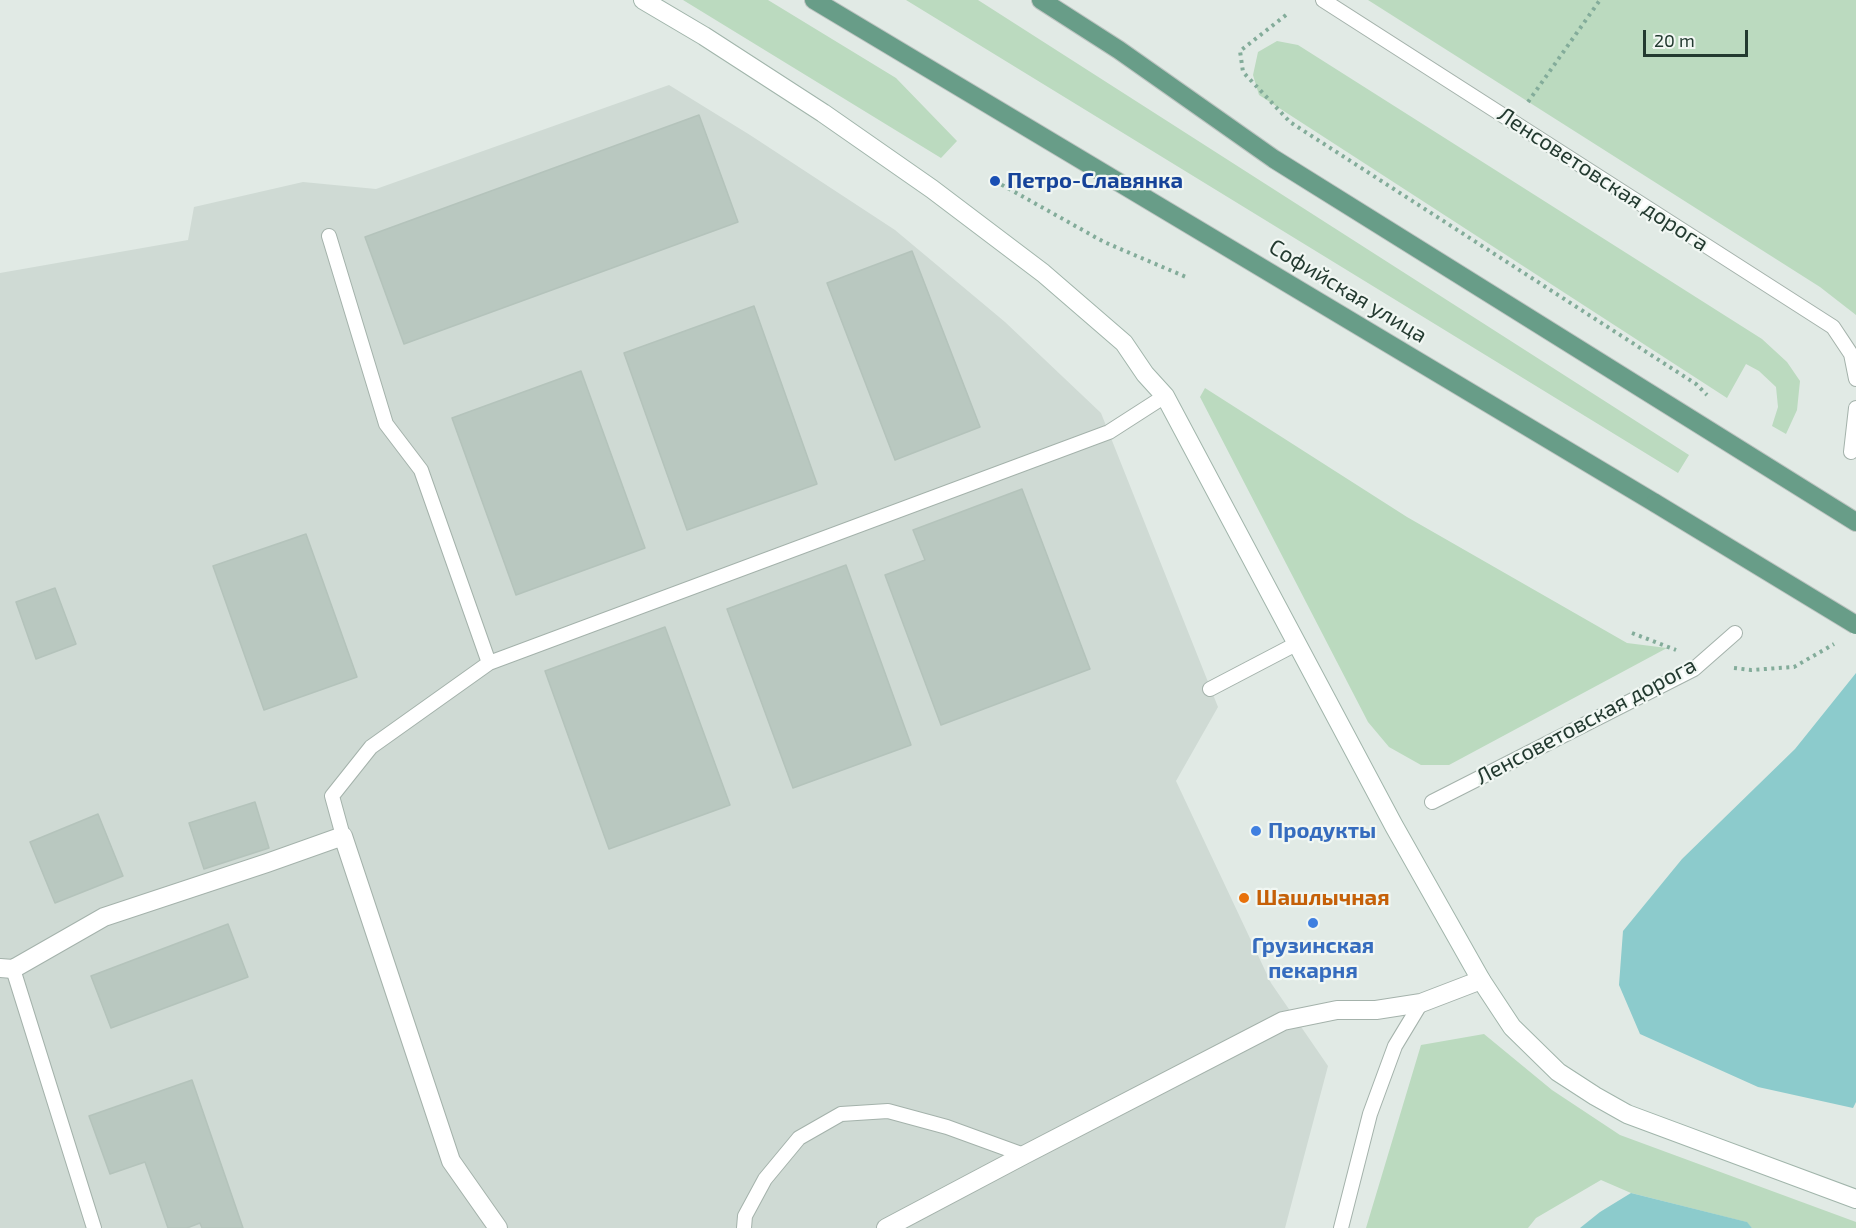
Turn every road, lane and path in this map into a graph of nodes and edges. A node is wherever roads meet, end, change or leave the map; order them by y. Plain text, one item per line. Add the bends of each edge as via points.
1 (643, 0) edge
2 (814, 0) edge
3 (1041, 0) edge
4 (1323, 0) edge
5 (1600, 0) edge
6 (1286, 15) dead end
7 (1514, 123) junction
8 (995, 181) dead end
9 (328, 236) dead end
10 (1186, 277) dead end
11 (1856, 379) edge
12 (1165, 396) junction
13 (1710, 397) dead end
14 (1856, 408) edge
15 (1851, 452) dead end
16 (1856, 522) edge
17 (1856, 625) edge
18 (1735, 633) dead end
19 (1296, 644) junction
20 (489, 663) junction
21 (1210, 689) dead end
22 (1432, 802) dead end
23 (343, 836) junction
24 (6, 969) edge
25 (1481, 980) junction
26 (1421, 1002) junction
27 (1024, 1155) junction
28 (1856, 1199) edge
29 (94, 1228) edge
30 (498, 1228) edge
31 (744, 1228) edge
32 (886, 1228) edge
33 (1341, 1228) edge

1 - 12 street via 823,112 1043,273 1124,343
2 - 17 main road, Софийская улица, bridge
3 - 16 main road via 1274,159
4 - 7 lane, Ленсоветовская дорога
5 - 7 path
6 - 13 path via 1240,51 1243,72 1290,122 1696,384
7 - 11 lane, Ленсоветовская дорога via 1833,327 1851,354
8 - 10 path via 1104,242
9 - 20 lane via 386,424 421,470
12 - 19 street
12 - 20 lane via 1109,432
14 - 15 lane
18 - 22 lane, Ленсоветовская дорога via 1694,669
19 - 21 lane
19 - 25 street
20 - 23 lane via 371,747 332,796
23 - 24 street via 104,917
23 - 30 street via 451,1161
24 - 29 lane
25 - 26 street
25 - 28 street via 1512,1027 1558,1072 1595,1096 1627,1114
26 - 27 street via 1376,1010 1337,1010 1283,1021
26 - 33 lane via 1395,1046 1370,1114
27 - 31 lane via 948,1127 888,1111 841,1114 792,1146 765,1179 745,1216
27 - 32 street

